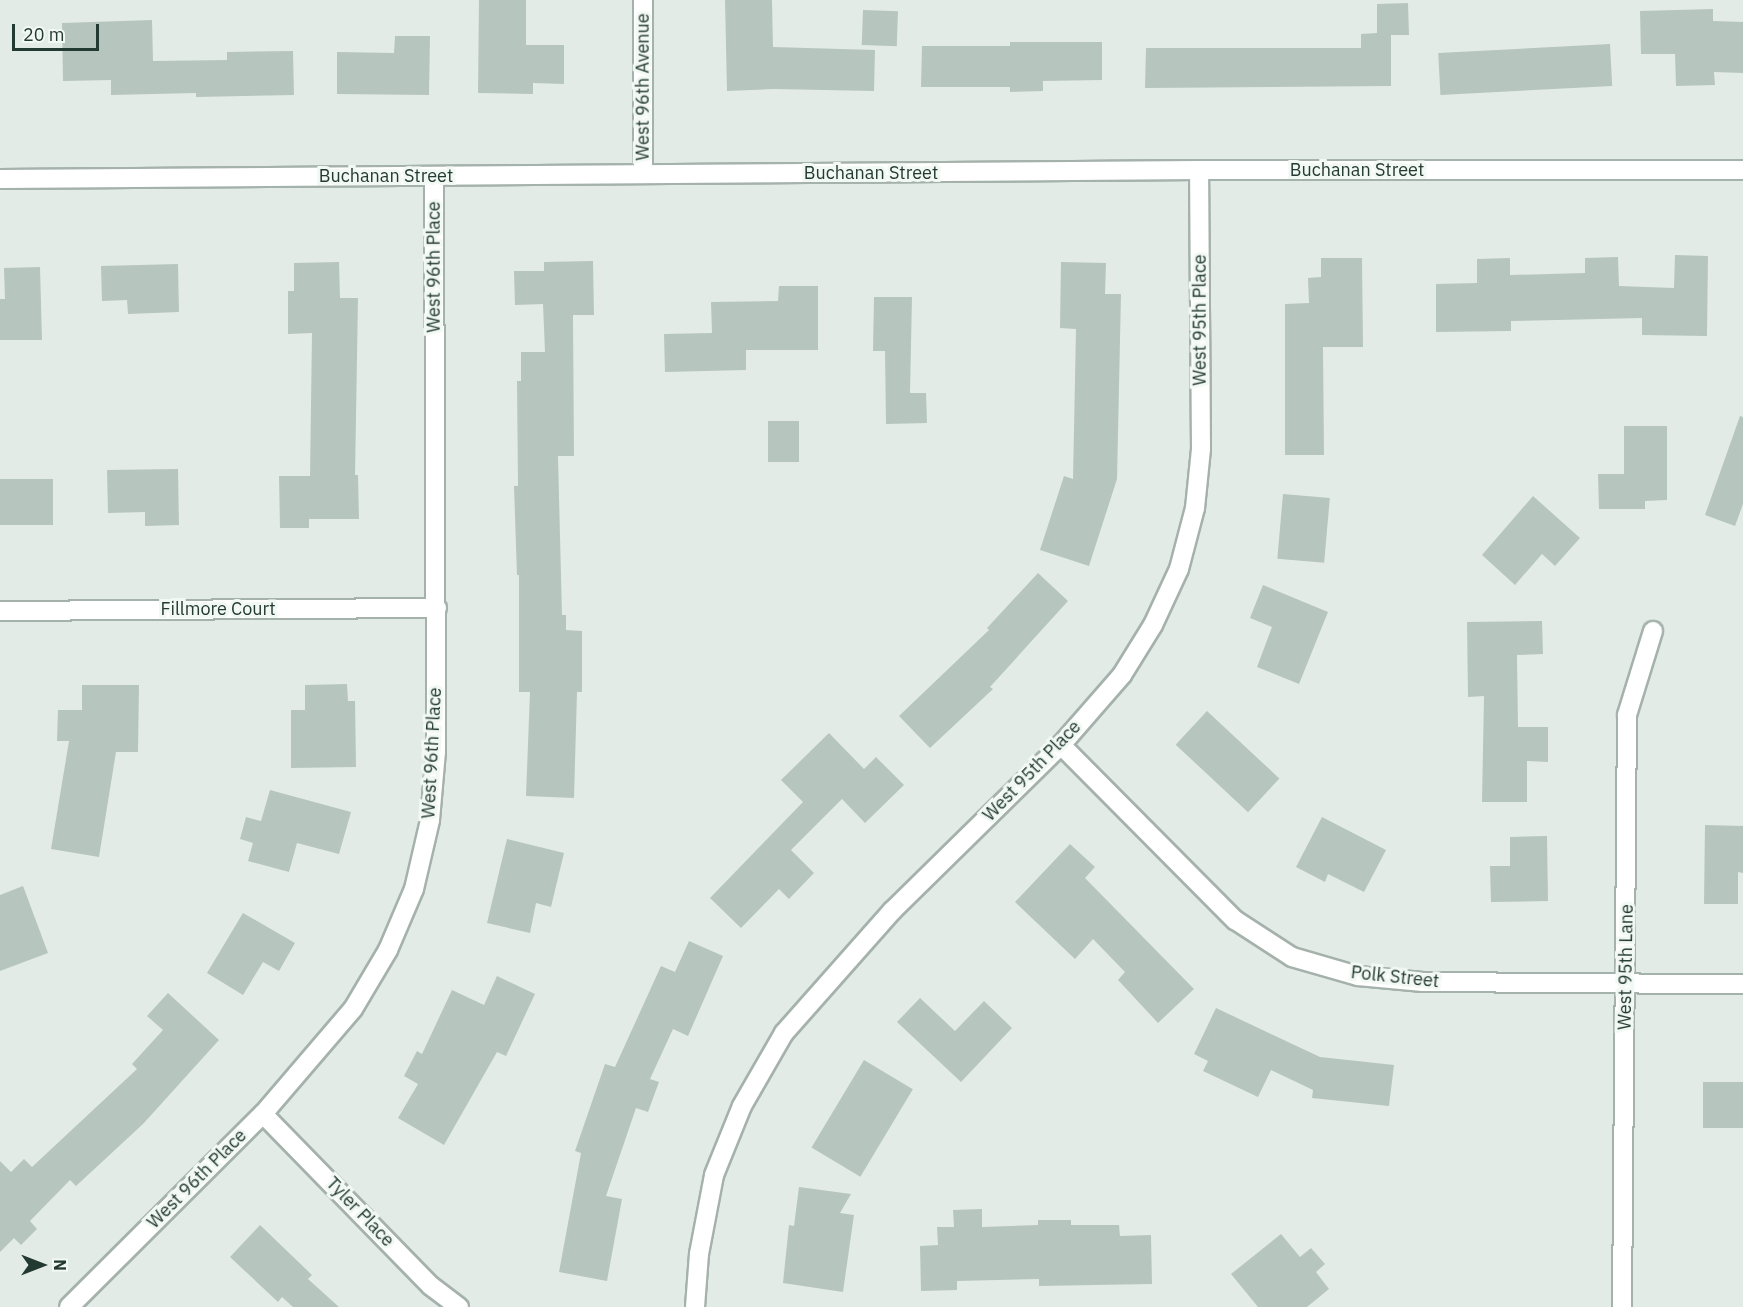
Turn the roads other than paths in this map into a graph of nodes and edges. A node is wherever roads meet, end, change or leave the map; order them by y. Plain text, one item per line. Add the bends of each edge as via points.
1 (643, 0) edge
2 (1199, 170) junction
3 (1743, 170) edge
4 (643, 174) junction
5 (434, 176) junction
6 (0, 179) edge
7 (437, 608) junction
8 (0, 611) edge
9 (1653, 631) dead end
10 (1061, 745) junction
11 (1626, 983) junction
12 (1743, 984) edge
13 (263, 1114) junction
14 (69, 1307) edge
15 (459, 1307) edge
16 (695, 1307) edge
17 (1622, 1307) edge

1 - 4 street, West 96th Avenue
2 - 3 street, Buchanan Street
2 - 4 street, Buchanan Street
2 - 10 street, West 95th Place via 1201,449 1195,508 1179,569 1153,625 1122,675
4 - 5 street, Buchanan Street
5 - 6 street, Buchanan Street
5 - 7 street, West 96th Place
7 - 8 street, Fillmore Court
7 - 13 street, West 96th Place via 434,775 430,820 414,889 388,950 353,1010
9 - 11 street, West 95th Lane via 1627,715
10 - 11 street, Polk Street via 1235,920 1292,957 1358,976 1423,982
10 - 16 street, West 95th Place via 892,911 784,1032 742,1106 714,1175 699,1254
11 - 12 street, Polk Street
11 - 17 street, West 95th Lane
13 - 14 street, West 96th Place
13 - 15 street, Tyler Place via 431,1286

